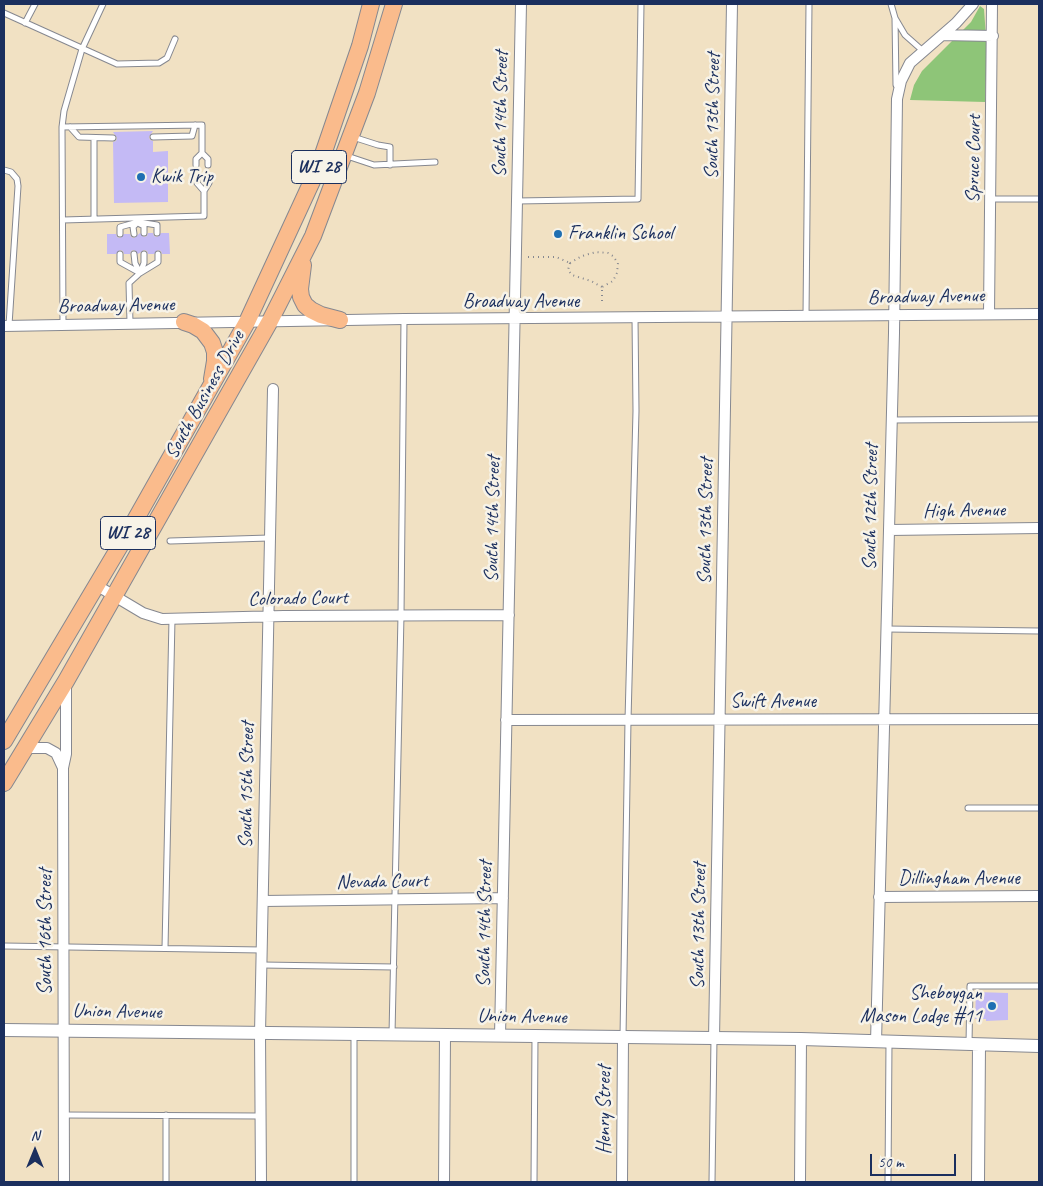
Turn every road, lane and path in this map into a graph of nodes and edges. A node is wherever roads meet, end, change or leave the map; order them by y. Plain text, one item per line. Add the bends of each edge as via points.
1 (35, 4) edge
2 (103, 4) edge
3 (371, 4) edge
4 (394, 4) edge
5 (521, 4) edge
6 (641, 4) edge
7 (732, 4) edge
8 (809, 4) edge
9 (891, 4) edge
10 (974, 4) edge
11 (992, 4) edge
12 (4, 13) edge
13 (895, 18) junction
14 (26, 23) junction
15 (942, 35) junction
16 (992, 36) junction
17 (174, 39) dead end
18 (82, 49) junction
19 (923, 51) junction
20 (897, 99) junction
21 (195, 124) junction
22 (62, 127) junction
23 (70, 127) junction
24 (351, 136) junction
25 (153, 137) dead end
26 (113, 138) dead end
27 (94, 139) junction
28 (202, 154) junction
29 (344, 155) junction
30 (435, 162) dead end
31 (196, 165) dead end
32 (208, 165) dead end
33 (390, 165) junction
34 (4, 170) edge
35 (197, 177) dead end
36 (209, 177) dead end
37 (204, 191) junction
38 (991, 198) junction
39 (1039, 199) edge
40 (517, 201) junction
41 (94, 219) junction
42 (63, 220) junction
43 (138, 220) junction
44 (144, 233) dead end
45 (157, 233) dead end
46 (120, 234) dead end
47 (134, 234) dead end
48 (306, 249) junction
49 (120, 254) dead end
50 (134, 254) dead end
51 (144, 254) dead end
52 (158, 254) dead end
53 (528, 257) dead end
54 (570, 263) junction
55 (140, 273) junction
56 (602, 288) junction
57 (602, 301) dead end
58 (989, 314) junction
59 (1039, 314) edge
60 (894, 315) junction
61 (806, 316) junction
62 (727, 317) junction
63 (635, 318) junction
64 (340, 320) junction
65 (404, 320) junction
66 (515, 320) junction
67 (270, 321) junction
68 (184, 322) junction
69 (247, 322) junction
70 (130, 323) junction
71 (63, 324) junction
72 (6, 325) edge
73 (210, 388) junction
74 (273, 389) dead end
75 (1039, 419) edge
76 (892, 420) junction
77 (1039, 528) edge
78 (888, 530) junction
79 (270, 538) junction
80 (170, 541) dead end
81 (96, 585) junction
82 (115, 596) junction
83 (509, 614) junction
84 (400, 615) junction
85 (268, 616) junction
86 (172, 619) junction
87 (887, 629) junction
88 (1039, 631) edge
89 (66, 681) junction
90 (1039, 719) edge
91 (506, 720) junction
92 (628, 720) junction
93 (720, 720) junction
94 (885, 720) junction
95 (4, 741) edge
96 (26, 748) junction
97 (63, 768) junction
98 (4, 783) edge
99 (968, 808) dead end
100 (1039, 808) edge
101 (1039, 896) edge
102 (879, 897) junction
103 (503, 898) junction
104 (395, 899) junction
105 (263, 901) junction
106 (4, 946) edge
107 (63, 947) junction
108 (165, 948) junction
109 (262, 950) junction
110 (262, 965) junction
111 (394, 967) junction
112 (1039, 986) edge
113 (4, 1030) edge
114 (64, 1030) junction
115 (260, 1032) junction
116 (354, 1034) junction
117 (392, 1034) junction
118 (445, 1035) junction
119 (500, 1036) junction
120 (535, 1036) junction
121 (623, 1037) junction
122 (714, 1038) junction
123 (801, 1039) junction
124 (882, 1042) junction
125 (974, 1044) junction
126 (1039, 1046) edge
127 (64, 1115) junction
128 (166, 1115) junction
129 (261, 1116) junction
130 (64, 1182) edge
131 (166, 1182) edge
132 (262, 1182) edge
133 (354, 1182) edge
134 (444, 1182) edge
135 (534, 1182) edge
136 (622, 1182) edge
137 (712, 1182) edge
138 (800, 1182) edge
139 (888, 1182) edge
140 (978, 1182) edge

1 - 14 lane
2 - 18 lane
3 - 69 main road, South Business Drive / WI 28 via 319,166
4 - 24 main road, South Business Drive / WI 28
5 - 40 street, South 14th Street
6 - 40 lane via 638,200
7 - 62 street, South 13th Street
8 - 61 lane
9 - 13 lane
10 - 15 street, South 12th Street
11 - 16 street, Spruce Court
12 - 14 lane
13 - 19 lane via 905,35
13 - 20 lane
14 - 18 lane
15 - 16 street
15 - 19 street, South 12th Street
16 - 38 street, Spruce Court
17 - 18 lane via 167,58 159,63 116,64
18 - 22 lane
19 - 20 street, South 12th Street via 904,72
20 - 60 street, South 12th Street
21 - 23 lane
21 - 25 lane via 192,136
21 - 28 lane via 202,124
22 - 23 lane
22 - 42 lane
23 - 27 lane via 79,137
24 - 29 main road, South Business Drive / WI 28
24 - 33 lane via 390,147
26 - 27 lane
27 - 41 lane
28 - 31 lane via 196,159
28 - 32 lane via 208,159
29 - 33 lane via 369,164
29 - 48 main road, South Business Drive / WI 28
30 - 33 lane
34 - 72 lane via 11,172 18,186
35 - 37 lane via 197,183
36 - 37 lane
37 - 43 lane via 204,216
38 - 39 lane
38 - 58 street, Spruce Court
40 - 66 street, South 14th Street
41 - 42 lane
41 - 43 lane
42 - 71 lane
43 - 44 lane via 144,226
43 - 45 lane via 157,225
43 - 46 lane via 120,227
43 - 47 lane via 133,226
48 - 64 main road via 301,297 312,310
48 - 67 main road, South Business Drive / WI 28
49 - 55 lane via 120,262
50 - 55 lane
51 - 55 lane
52 - 55 lane via 158,262
53 - 54 path via 558,257
54 - 56 path via 568,270 572,275
54 - 56 path via 598,252 613,256 618,263 616,274
55 - 70 lane via 129,283
56 - 57 path
58 - 59 street, Broadway Avenue
58 - 60 street, Broadway Avenue
60 - 61 street, Broadway Avenue
60 - 76 street, South 12th Street
61 - 62 street, Broadway Avenue
62 - 63 street, Broadway Avenue
62 - 93 street, South 13th Street
63 - 66 street, Broadway Avenue
63 - 92 lane via 636,411
64 - 65 street, Broadway Avenue
64 - 67 street, Broadway Avenue
65 - 66 street, Broadway Avenue
65 - 84 lane
66 - 83 street, South 14th Street
67 - 69 street, Broadway Avenue
67 - 82 main road, South Business Drive / WI 28
68 - 69 street, Broadway Avenue
68 - 70 street, Broadway Avenue
68 - 73 main road via 203,331 212,343 214,361
69 - 73 main road, South Business Drive / WI 28
70 - 71 street, Broadway Avenue
71 - 72 street, Broadway Avenue
73 - 81 main road, South Business Drive / WI 28
74 - 79 street, South 15th Street
75 - 76 lane
76 - 78 street, South 12th Street
77 - 78 street, High Avenue
78 - 87 street, South 12th Street
79 - 80 lane
79 - 85 street, South 15th Street
81 - 82 street, Colorado Court
81 - 95 main road, South Business Drive / WI 28
82 - 86 street, Colorado Court via 148,616
82 - 89 main road, South Business Drive / WI 28
83 - 84 street, Colorado Court
83 - 91 street, South 14th Street
84 - 85 street, Colorado Court
84 - 104 lane
85 - 86 street, Colorado Court
85 - 105 street, South 15th Street
86 - 108 lane
87 - 88 lane
87 - 94 street, South 12th Street
89 - 96 main road, South Business Drive / WI 28
89 - 97 street, South 16th Street via 66,754
90 - 94 street, Swift Avenue
91 - 92 street, Swift Avenue
91 - 103 street, South 14th Street
92 - 93 street, Swift Avenue
92 - 121 lane
93 - 94 street, Swift Avenue
93 - 122 street, South 13th Street
94 - 102 street, South 12th Street
96 - 97 street via 47,748 56,753
96 - 98 main road, South Business Drive / WI 28
97 - 107 street, South 16th Street
99 - 100 lane
101 - 102 street, Dillingham Avenue
102 - 124 street, South 12th Street
103 - 104 street, Nevada Court
103 - 119 street, South 14th Street
104 - 105 street, Nevada Court
104 - 111 lane
105 - 109 street, South 15th Street
106 - 107 lane
107 - 108 lane
107 - 114 street, South 16th Street
108 - 109 lane
109 - 110 street, South 15th Street
110 - 111 lane
110 - 115 street, South 15th Street
111 - 117 lane
112 - 125 lane via 970,986
113 - 114 street, Union Avenue
114 - 115 street, Union Avenue
114 - 127 street, South 16th Street
115 - 116 street, Union Avenue
115 - 129 street, South 15th Street
116 - 117 street, Union Avenue
116 - 133 lane
117 - 118 street, Union Avenue
118 - 119 street, Union Avenue
118 - 134 street
119 - 120 street, Union Avenue
120 - 121 street, Union Avenue
120 - 135 lane
121 - 122 street, Union Avenue
121 - 136 street, Henry Street
122 - 123 street, Union Avenue
122 - 137 lane
123 - 124 street, Union Avenue
123 - 138 street
124 - 125 street, Union Avenue
124 - 139 lane
125 - 126 street, Union Avenue
125 - 140 street
127 - 128 lane
127 - 130 street, South 16th Street
128 - 129 lane
128 - 131 lane
129 - 132 street, South 15th Street

